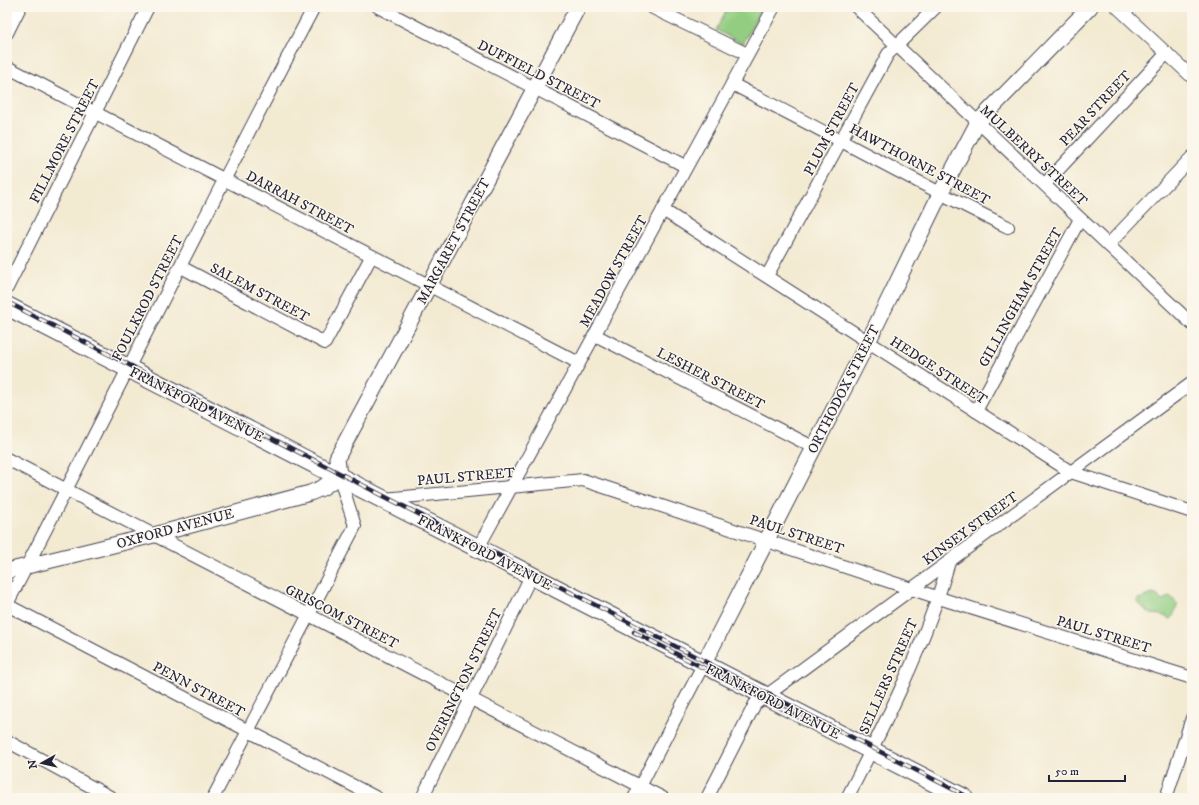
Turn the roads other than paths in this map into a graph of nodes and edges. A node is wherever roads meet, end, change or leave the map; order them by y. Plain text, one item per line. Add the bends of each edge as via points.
1 (20, 7) edge
2 (148, 7) edge
3 (314, 7) edge
4 (378, 7) edge
5 (578, 7) edge
6 (651, 7) edge
7 (774, 7) edge
8 (856, 7) edge
9 (936, 7) edge
10 (1090, 7) edge
11 (1117, 7) edge
12 (7, 33) edge
13 (896, 45) junction
14 (1167, 53) junction
15 (747, 54) junction
16 (7, 67) edge
17 (1192, 77) edge
18 (732, 84) junction
19 (534, 89) junction
20 (96, 113) junction
21 (978, 122) junction
22 (842, 140) junction
23 (1192, 157) edge
24 (685, 166) junction
25 (223, 179) junction
26 (1045, 184) junction
27 (940, 194) junction
28 (663, 210) junction
29 (1080, 219) junction
30 (1008, 227) dead end
31 (1108, 245) junction
32 (371, 257) junction
33 (181, 267) junction
34 (767, 276) junction
35 (429, 286) junction
36 (7, 288) edge
37 (7, 306) edge
38 (1192, 324) edge
39 (595, 335) junction
40 (868, 342) junction
41 (579, 363) junction
42 (127, 368) junction
43 (1192, 383) edge
44 (976, 411) junction
45 (813, 447) junction
46 (7, 459) edge
47 (1071, 472) junction
48 (339, 476) junction
49 (512, 487) junction
50 (66, 489) junction
51 (383, 499) junction
52 (1192, 512) edge
53 (154, 535) junction
54 (767, 540) junction
55 (478, 548) junction
56 (949, 562) junction
57 (26, 567) junction
58 (7, 571) edge
59 (531, 576) junction
60 (913, 588) junction
61 (938, 598) junction
62 (7, 604) edge
63 (308, 616) junction
64 (703, 665) junction
65 (1192, 678) edge
66 (765, 697) junction
67 (470, 699) junction
68 (1192, 718) edge
69 (247, 731) junction
70 (7, 741) edge
71 (871, 751) junction
72 (640, 787) junction
73 (112, 798) edge
74 (213, 798) edge
75 (377, 798) edge
76 (422, 798) edge
77 (634, 798) edge
78 (663, 798) edge
79 (707, 798) edge
80 (847, 798) edge
81 (964, 798) edge
82 (1166, 798) edge

1 - 12 street
2 - 20 street, FILLMORE STREET
3 - 25 street, FOULKROD STREET
4 - 19 street, DUFFIELD STREET
5 - 19 street, MARGARET STREET
6 - 15 street
7 - 15 street, MEADOW STREET
8 - 13 street, MULBERRY STREET
9 - 13 street, PLUM STREET
10 - 21 street, ORTHODOX STREET
11 - 14 street
13 - 21 street, MULBERRY STREET
13 - 22 street, PLUM STREET via 888,54
14 - 17 street
14 - 26 street, PEAR STREET
15 - 18 street, MEADOW STREET
16 - 20 street, DARRAH STREET
18 - 22 street, HAWTHORNE STREET
18 - 24 street, MEADOW STREET
19 - 24 street, DUFFIELD STREET
19 - 35 street, MARGARET STREET
20 - 25 street, DARRAH STREET
20 - 36 street, FILLMORE STREET
21 - 26 street, MULBERRY STREET
21 - 27 street, ORTHODOX STREET
22 - 27 street, HAWTHORNE STREET
22 - 34 street, PLUM STREET
23 - 31 street
24 - 28 street, MEADOW STREET
25 - 32 street, DARRAH STREET
25 - 33 street, FOULKROD STREET
26 - 29 street, MULBERRY STREET
27 - 30 street, HAWTHORNE STREET
27 - 40 street, ORTHODOX STREET
28 - 34 street, HEDGE STREET
28 - 39 street, MEADOW STREET
29 - 31 street, MULBERRY STREET
29 - 44 street, GILLINGHAM STREET
31 - 38 street, MULBERRY STREET
32 - 33 street, SALEM STREET via 325,343
32 - 35 street, DARRAH STREET
33 - 42 street, FOULKROD STREET
34 - 40 street, HEDGE STREET
35 - 41 street, DARRAH STREET
35 - 48 street, MARGARET STREET via 337,458
37 - 42 main road, FRANKFORD AVENUE
39 - 41 street, MEADOW STREET
39 - 45 street, LESHER STREET
40 - 44 street, HEDGE STREET
40 - 45 street, ORTHODOX STREET
41 - 49 street, MEADOW STREET
42 - 48 main road, FRANKFORD AVENUE
42 - 50 street, FOULKROD STREET
43 - 47 street, KINSEY STREET
44 - 47 street, HEDGE STREET
45 - 54 street, ORTHODOX STREET
46 - 50 street, GRISCOM STREET
47 - 52 street, HEDGE STREET
47 - 56 street, KINSEY STREET
48 - 51 main road, FRANKFORD AVENUE
48 - 53 street, OXFORD AVENUE via 322,488 310,492
48 - 63 street via 355,526
49 - 51 street, PAUL STREET
49 - 54 street, PAUL STREET via 583,480
49 - 55 street, MEADOW STREET
50 - 53 street, GRISCOM STREET
50 - 57 street, FOULKROD STREET
51 - 55 main road, FRANKFORD AVENUE
53 - 57 street, OXFORD AVENUE
53 - 63 street, GRISCOM STREET
54 - 60 street, PAUL STREET
54 - 64 street, ORTHODOX STREET
55 - 59 main road, FRANKFORD AVENUE
56 - 60 street, KINSEY STREET
56 - 61 street, SELLERS STREET
57 - 58 street, OXFORD AVENUE
57 - 62 street, FOULKROD STREET
59 - 64 main road, FRANKFORD AVENUE
59 - 67 street, OVERINGTON STREET
60 - 61 street, PAUL STREET
60 - 66 street, KINSEY STREET
61 - 65 street, PAUL STREET
61 - 71 street, SELLERS STREET via 904,682
62 - 69 street, PENN STREET
63 - 67 street, GRISCOM STREET
63 - 69 street
64 - 66 main road, FRANKFORD AVENUE
64 - 72 street, ORTHODOX STREET
66 - 71 main road, FRANKFORD AVENUE
66 - 79 street via 755,704
67 - 72 street, GRISCOM STREET
67 - 76 street, OVERINGTON STREET
68 - 82 street
69 - 74 street
69 - 75 street, PENN STREET
70 - 73 street
71 - 80 street, SELLERS STREET
71 - 81 main road, FRANKFORD AVENUE
72 - 77 street, ORTHODOX STREET
72 - 78 street, GRISCOM STREET

